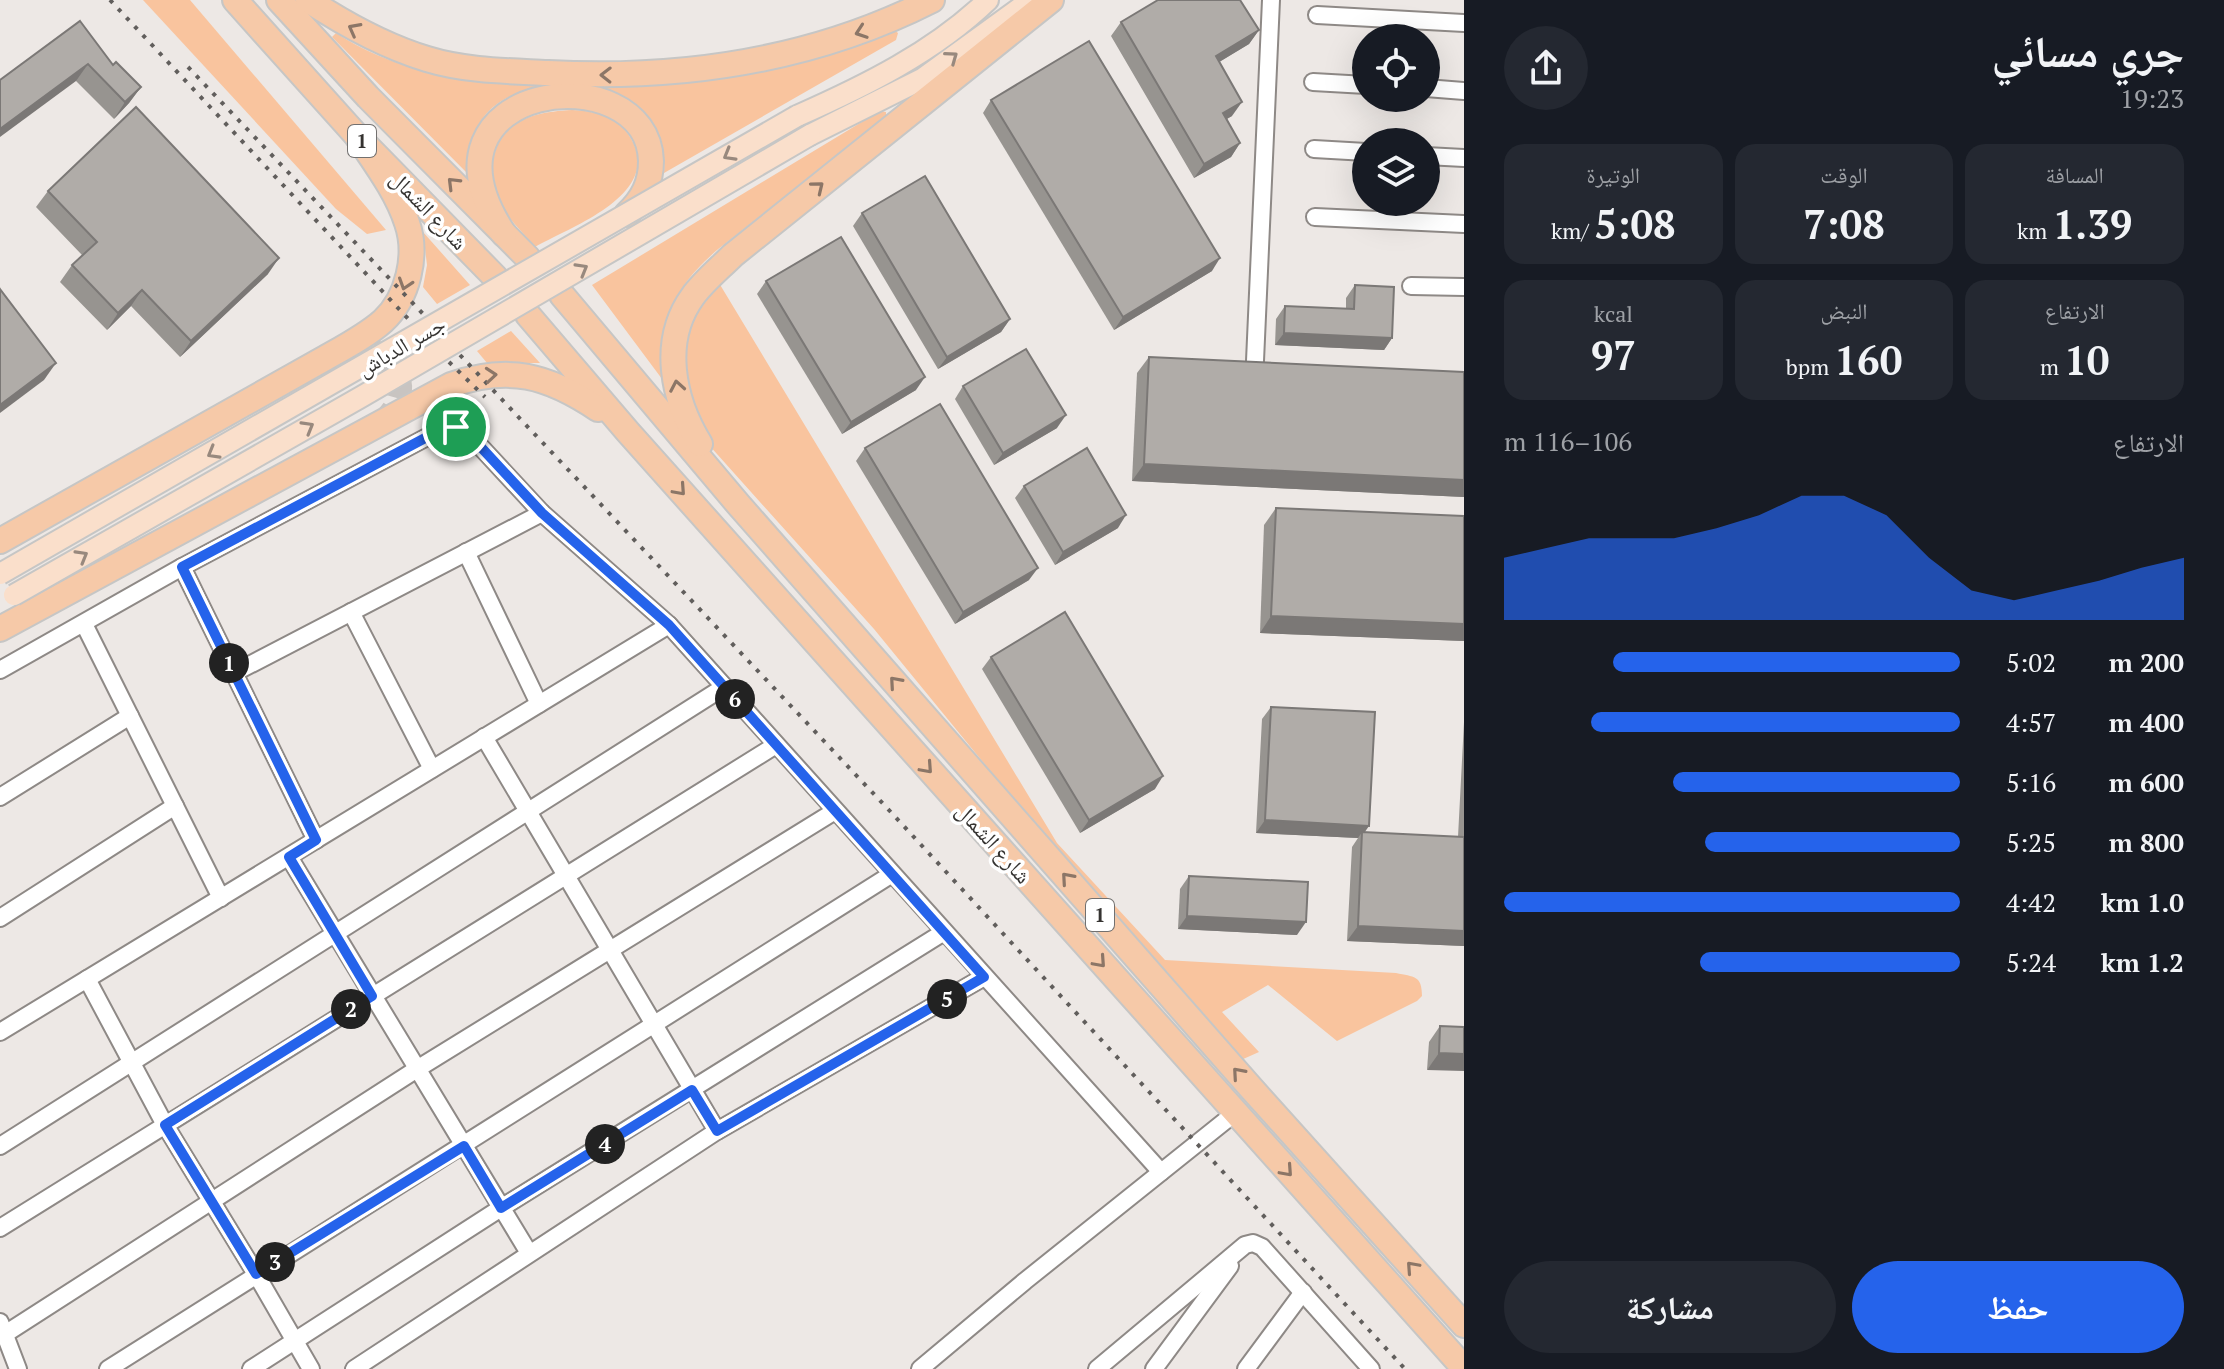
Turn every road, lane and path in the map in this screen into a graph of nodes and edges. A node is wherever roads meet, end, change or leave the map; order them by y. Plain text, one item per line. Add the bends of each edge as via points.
1 (235, 0) edge
2 (279, 0) edge
3 (308, 0) edge
4 (932, 0) edge
5 (988, 0) edge
6 (1031, 0) edge
7 (1051, 0) edge
8 (1271, 0) edge
9 (1317, 15) dead end
10 (1464, 23) edge
11 (1313, 82) dead end
12 (1352, 84) edge
13 (1440, 89) edge
14 (1464, 91) edge
15 (357, 136) junction
16 (1314, 149) dead end
17 (1352, 151) edge
18 (1440, 157) edge
19 (1464, 158) edge
20 (627, 214) junction
21 (1315, 217) dead end
22 (1464, 224) edge
23 (504, 234) junction
24 (528, 258) dead end
25 (495, 277) dead end
26 (1411, 286) dead end
27 (1464, 287) edge
28 (562, 295) dead end
29 (528, 315) dead end
30 (1255, 361) edge
31 (628, 432) junction
32 (738, 504) junction
33 (542, 513) junction
34 (0, 541) edge
35 (466, 552) junction
36 (182, 567) junction
37 (0, 574) edge
38 (7, 598) edge
39 (351, 612) junction
40 (84, 624) junction
41 (669, 625) junction
42 (0, 629) edge
43 (0, 670) edge
44 (234, 673) junction
45 (724, 687) junction
46 (539, 704) junction
47 (130, 716) junction
48 (484, 737) junction
49 (776, 745) junction
50 (432, 769) junction
51 (0, 797) edge
52 (175, 806) junction
53 (528, 811) junction
54 (835, 811) junction
55 (316, 840) junction
56 (289, 857) junction
57 (892, 874) junction
58 (566, 875) junction
59 (221, 898) junction
60 (0, 918) edge
61 (944, 932) junction
62 (335, 934) junction
63 (610, 950) junction
64 (984, 977) junction
65 (87, 979) junction
66 (372, 996) junction
67 (655, 1026) junction
68 (0, 1032) edge
69 (132, 1063) junction
70 (417, 1069) junction
71 (692, 1090) junction
72 (1235, 1113) junction
73 (165, 1125) junction
74 (717, 1131) junction
75 (0, 1146) edge
76 (464, 1146) junction
77 (1161, 1172) junction
78 (211, 1202) junction
79 (501, 1208) junction
80 (0, 1228) edge
81 (1245, 1245) junction
82 (529, 1253) junction
83 (256, 1274) junction
84 (1303, 1292) junction
85 (1464, 1325) edge
86 (2, 1328) edge
87 (295, 1341) junction
88 (1360, 1365) edge
89 (1464, 1368) edge
90 (18, 1369) edge
91 (108, 1369) edge
92 (251, 1369) edge
93 (311, 1369) edge
94 (354, 1369) edge
95 (920, 1369) edge
96 (1097, 1369) edge
97 (1154, 1369) edge
98 (1246, 1369) edge

1 - 15 highway, شارع الشمال / 1
23 -> 2 highway, شارع الشمال / 1
4 -> 3 highway via 867,30 774,58 629,76 487,69 429,60 374,40
5 -> 20 main road, جسر الدباش, bridge via 906,62 797,116
38 -> 6 main road, جسر الدباش, bridge via 810,135 922,79
32 -> 7 highway via 693,432 678,395 674,349 695,292 733,255
8 - 30 street
9 - 10 street
11 - 12 street
13 - 14 street
15 - 25 highway, شارع الشمال / 1
15 -> 34 highway via 391,189 409,231 409,273 392,312 320,361
16 - 17 street
18 - 19 street
20 - 23 highway via 646,190 651,157 646,138 627,111 588,99 538,99 513,108 493,126 481,151 480,176 488,205
20 -> 37 main road, جسر الدباش, bridge
21 - 22 street
23 - 24 highway, شارع الشمال / 1
26 - 27 street
28 - 32 highway, شارع الشمال / 1
29 - 31 highway, شارع الشمال / 1
42 -> 31 highway via 467,379 501,374 543,380 578,396
31 -> 72 highway, شارع الشمال / 1
85 -> 32 highway, شارع الشمال / 1
33 - 35 street
33 - 36 street via 465,430 444,428
33 - 41 street
35 - 39 street
35 - 46 street
36 - 40 street
36 - 44 street
39 - 44 street
39 - 50 street
40 - 43 street
40 - 47 street
41 - 45 street
41 - 46 street
44 - 55 street
45 - 49 street
45 - 53 street
46 - 48 street
47 - 51 street
47 - 52 street
48 - 50 street
48 - 53 street
49 - 54 street
49 - 58 street
50 - 55 street
52 - 59 street
52 - 60 street
53 - 58 street
53 - 62 street
54 - 57 street
54 - 63 street
55 - 56 street
56 - 59 street
56 - 62 street
57 - 61 street
57 - 67 street
58 - 63 street
58 - 66 street
59 - 65 street
61 - 64 street
61 - 71 street
62 - 66 street
62 - 69 street
63 - 67 street
63 - 70 street
64 - 74 street
64 - 77 street
65 - 68 street
65 - 69 street
66 - 70 street
66 - 73 street
67 - 71 street
67 - 76 street
69 - 73 street
69 - 75 street
70 - 76 street
70 - 78 street
71 - 74 street
71 - 79 street
72 - 77 street
72 -> 89 highway, شارع الشمال / 1
73 - 78 street
73 - 80 street
74 - 82 street
76 - 79 street
76 - 83 street
77 - 95 street
78 - 83 street
78 - 86 street
79 - 82 street
79 - 87 street
81 - 84 street via 1262,1247
81 - 96 street
81 - 97 street
82 - 94 street
83 - 87 street
83 - 91 street
84 - 88 street
84 - 98 street
86 - 90 street
87 - 92 street
87 - 93 street

